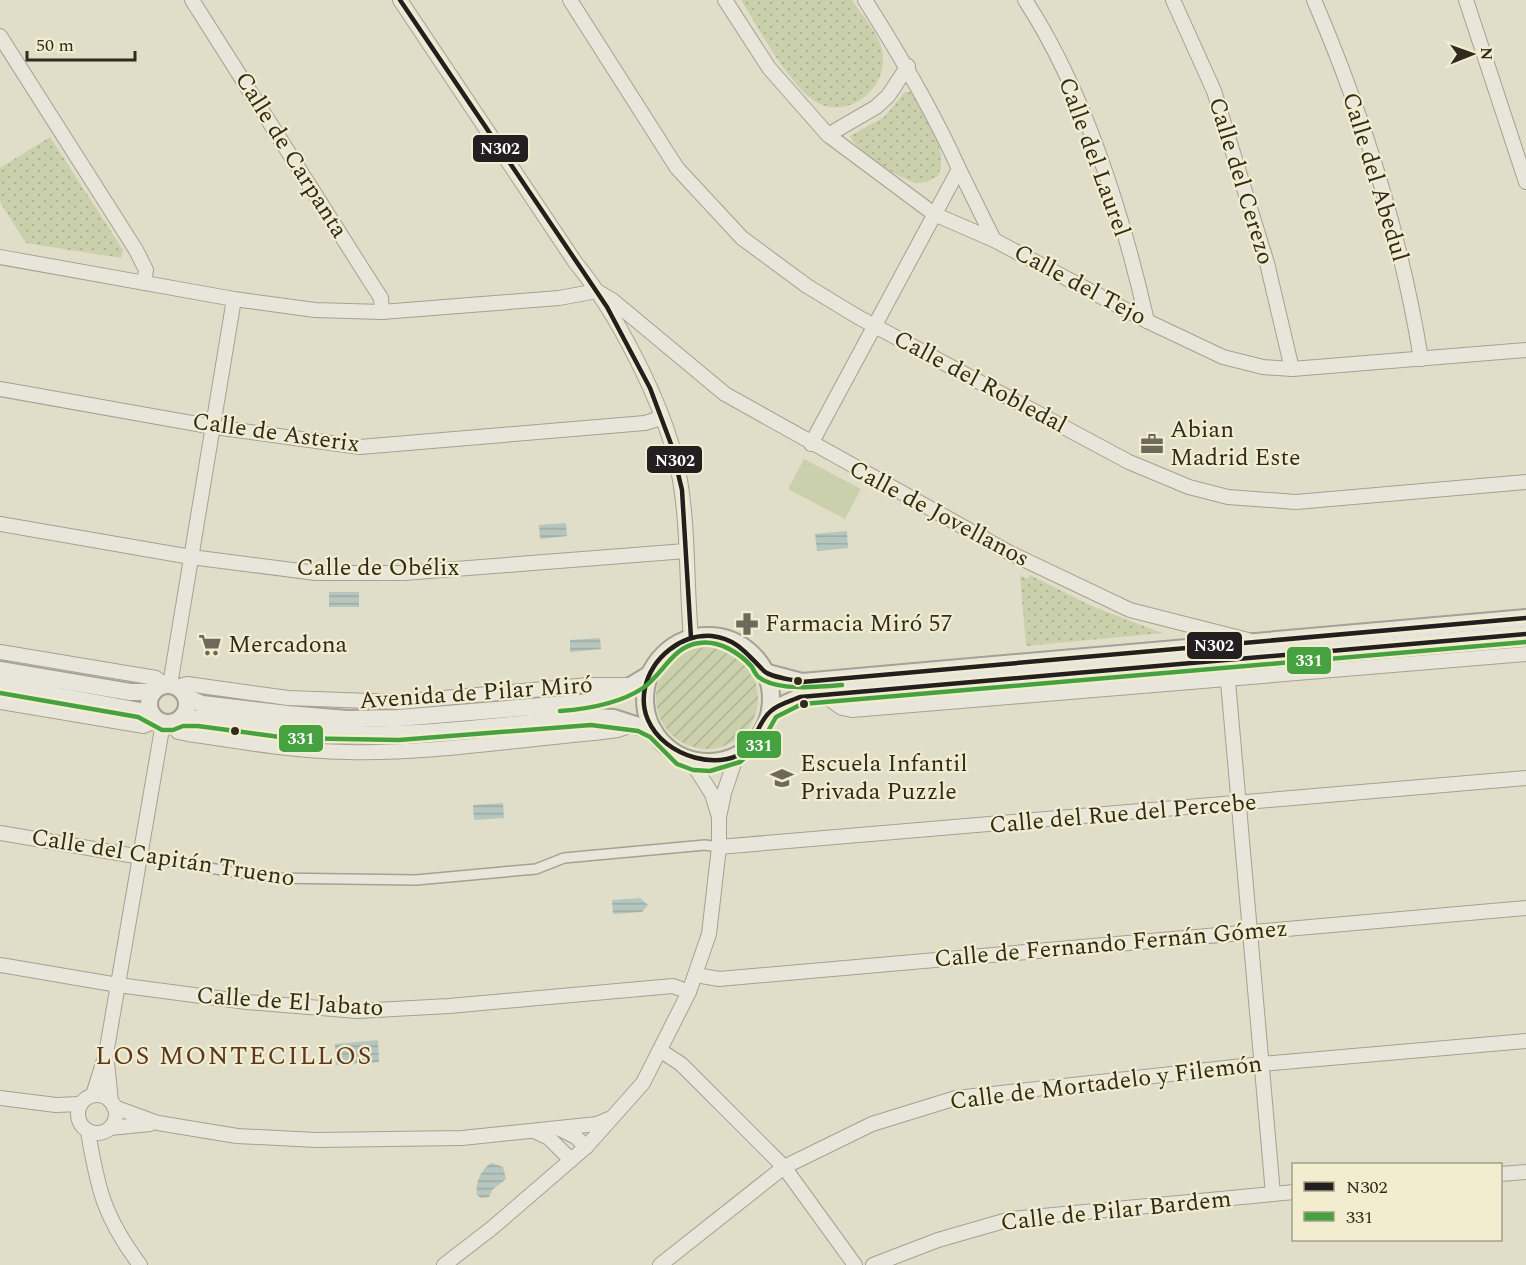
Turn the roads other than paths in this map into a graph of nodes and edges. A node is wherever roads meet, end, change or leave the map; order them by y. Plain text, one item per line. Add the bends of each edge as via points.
1 (192, 0) edge
2 (400, 0) edge
3 (570, 0) edge
4 (725, 0) edge
5 (865, 0) edge
6 (1025, 0) edge
7 (1173, 0) edge
8 (1314, 0) edge
9 (1466, 0) edge
10 (0, 36) edge
11 (908, 66) junction
12 (828, 135) junction
13 (959, 169) junction
14 (1526, 182) edge
15 (934, 214) junction
16 (994, 240) junction
17 (0, 257) edge
18 (144, 283) junction
19 (597, 291) junction
20 (234, 299) junction
21 (382, 312) junction
22 (1147, 321) junction
23 (875, 326) junction
24 (647, 331) junction
25 (626, 343) junction
26 (1526, 350) edge
27 (1421, 359) junction
28 (1292, 369) junction
29 (0, 389) edge
30 (661, 418) junction
31 (214, 427) junction
32 (811, 444) junction
33 (1526, 482) edge
34 (0, 524) edge
35 (686, 551) junction
36 (190, 556) junction
37 (1526, 618) edge
38 (1526, 634) edge
39 (691, 638) junction
40 (1258, 642) junction
41 (0, 652) edge
42 (1526, 654) edge
43 (1226, 661) junction
44 (0, 670) edge
45 (764, 672) junction
46 (650, 674) junction
47 (1228, 679) junction
48 (0, 685) edge
49 (170, 689) junction
50 (824, 695) junction
51 (0, 702) edge
52 (770, 711) junction
53 (165, 720) junction
54 (654, 731) junction
55 (736, 757) junction
56 (691, 761) junction
57 (1526, 778) edge
58 (1239, 805) junction
59 (719, 817) junction
60 (0, 833) edge
61 (719, 847) junction
62 (141, 856) junction
63 (1526, 908) edge
64 (1250, 932) junction
65 (0, 965) edge
66 (696, 975) junction
67 (118, 985) junction
68 (689, 992) junction
69 (1526, 1041) edge
70 (661, 1051) junction
71 (106, 1054) junction
72 (1261, 1064) junction
73 (93, 1095) junction
74 (0, 1098) edge
75 (80, 1104) junction
76 (113, 1104) junction
77 (611, 1118) junction
78 (158, 1123) junction
79 (558, 1128) junction
80 (109, 1129) junction
81 (534, 1131) junction
82 (88, 1132) junction
83 (586, 1147) junction
84 (571, 1160) junction
85 (95, 1163) junction
86 (784, 1167) junction
87 (1526, 1172) edge
88 (1502, 1174) edge
89 (1292, 1192) edge
90 (1273, 1194) junction
91 (140, 1265) edge
92 (444, 1265) edge
93 (660, 1265) edge
94 (855, 1265) edge
95 (873, 1265) edge

1 - 21 street, Calle de Carpanta via 376,289
2 - 19 street, Calle de Jovellanos
3 - 23 street, Calle del Robledal via 677,168 742,238 807,286
4 - 12 street, Calle del Tejo via 769,68
5 - 11 street
6 - 22 street, Calle del Laurel via 1046,32 1097,155
7 - 28 street, Calle del Cerezo via 1214,91 1266,263
8 - 27 street, Calle del Abedul via 1345,79 1395,235
9 - 14 street
10 - 18 street via 136,250 146,270
11 - 12 street via 876,107
11 - 13 street
12 - 15 street, Calle del Tejo
13 - 15 street
13 - 16 street
15 - 16 street, Calle del Tejo
15 - 23 street
16 - 22 street, Calle del Tejo
17 - 18 street
18 - 20 street
19 - 21 street via 559,298
19 - 24 street, Calle de Jovellanos
19 - 25 street
20 - 21 street via 315,310
20 - 31 street
22 - 28 street, Calle del Tejo via 1223,357
23 - 32 street
23 - 33 street, Calle del Robledal via 1129,462 1190,487 1228,497 1296,502
24 - 25 street
24 - 32 street, Calle de Jovellanos via 725,394
25 - 30 street
26 - 27 street, Calle del Tejo
27 - 28 street, Calle del Tejo
29 - 31 street, Calle de Asterix
30 - 31 street, Calle de Asterix via 645,423 360,447
30 - 35 street via 677,469
31 - 36 street
32 - 40 street, Calle de Jovellanos via 1010,553 1130,610
34 - 36 street, Calle de Obélix
35 - 36 street, Calle de Obélix via 405,573 316,573
35 - 39 street
36 - 49 street
37 - 40 street
38 - 43 street
39 - 45 street via 705,636 741,645
39 - 46 street via 676,643 663,654
40 - 45 street via 802,682
41 - 49 street, Avenida de Pilar Miró via 156,678
42 - 47 street
43 - 47 street
43 - 50 street
44 - 49 street, Avenida de Pilar Miró via 130,692
45 - 52 street
46 - 49 street, Avenida de Pilar Miró via 590,702 399,718 347,719 202,704
46 - 54 street via 645,702
47 - 50 street via 852,710
47 - 58 street
48 - 53 street, Avenida de Pilar Miró
49 - 53 street via 149,699
49 - 53 street via 186,712
50 - 52 street via 800,698
51 - 53 street, Avenida de Pilar Miró via 144,726
52 - 55 street via 764,728
53 - 54 street, Avenida de Pilar Miró via 347,734 591,717 614,718
53 - 62 street
54 - 56 street via 666,747
55 - 56 street via 712,763
55 - 59 street
56 - 59 street via 712,794
57 - 58 street, Calle del Rue del Percebe
58 - 61 street, Calle del Rue del Percebe
58 - 64 street
59 - 61 street
60 - 62 street, Calle del Capitán Trueno
61 - 62 street, Calle del Capitán Trueno via 564,858 525,870 416,880 272,878
61 - 66 street via 709,934
62 - 67 street
63 - 64 street, Calle de Fernando Fernán Gómez
64 - 66 street, Calle de Fernando Fernán Gómez via 719,979
64 - 72 street
65 - 67 street, Calle de El Jabato
66 - 68 street
67 - 68 street, Calle de El Jabato via 357,1011 673,986
67 - 71 street
68 - 70 street
69 - 72 street, Calle de Mortadelo y Filemón
70 - 77 street via 643,1083
70 - 86 street via 681,1064
71 - 73 street
71 - 76 street
72 - 86 street, Calle de Mortadelo y Filemón via 956,1098 872,1124
72 - 90 street
73 - 75 street
73 - 76 street
74 - 75 street
75 - 82 street via 79,1123
76 - 78 street
76 - 80 street via 116,1118
77 - 79 street via 597,1124
77 - 83 street
78 - 80 street
78 - 81 street via 237,1136 316,1140 462,1138
79 - 81 street
79 - 83 street
80 - 82 street
80 - 85 street
81 - 84 street via 549,1138
82 - 85 street
83 - 84 street
84 - 92 street
85 - 91 street via 102,1200 117,1234
86 - 93 street, Calle de Mortadelo y Filemón
86 - 94 street
87 - 88 street
89 - 90 street, Calle de Pilar Bardem
90 - 95 street, Calle de Pilar Bardem via 1011,1219 938,1240

